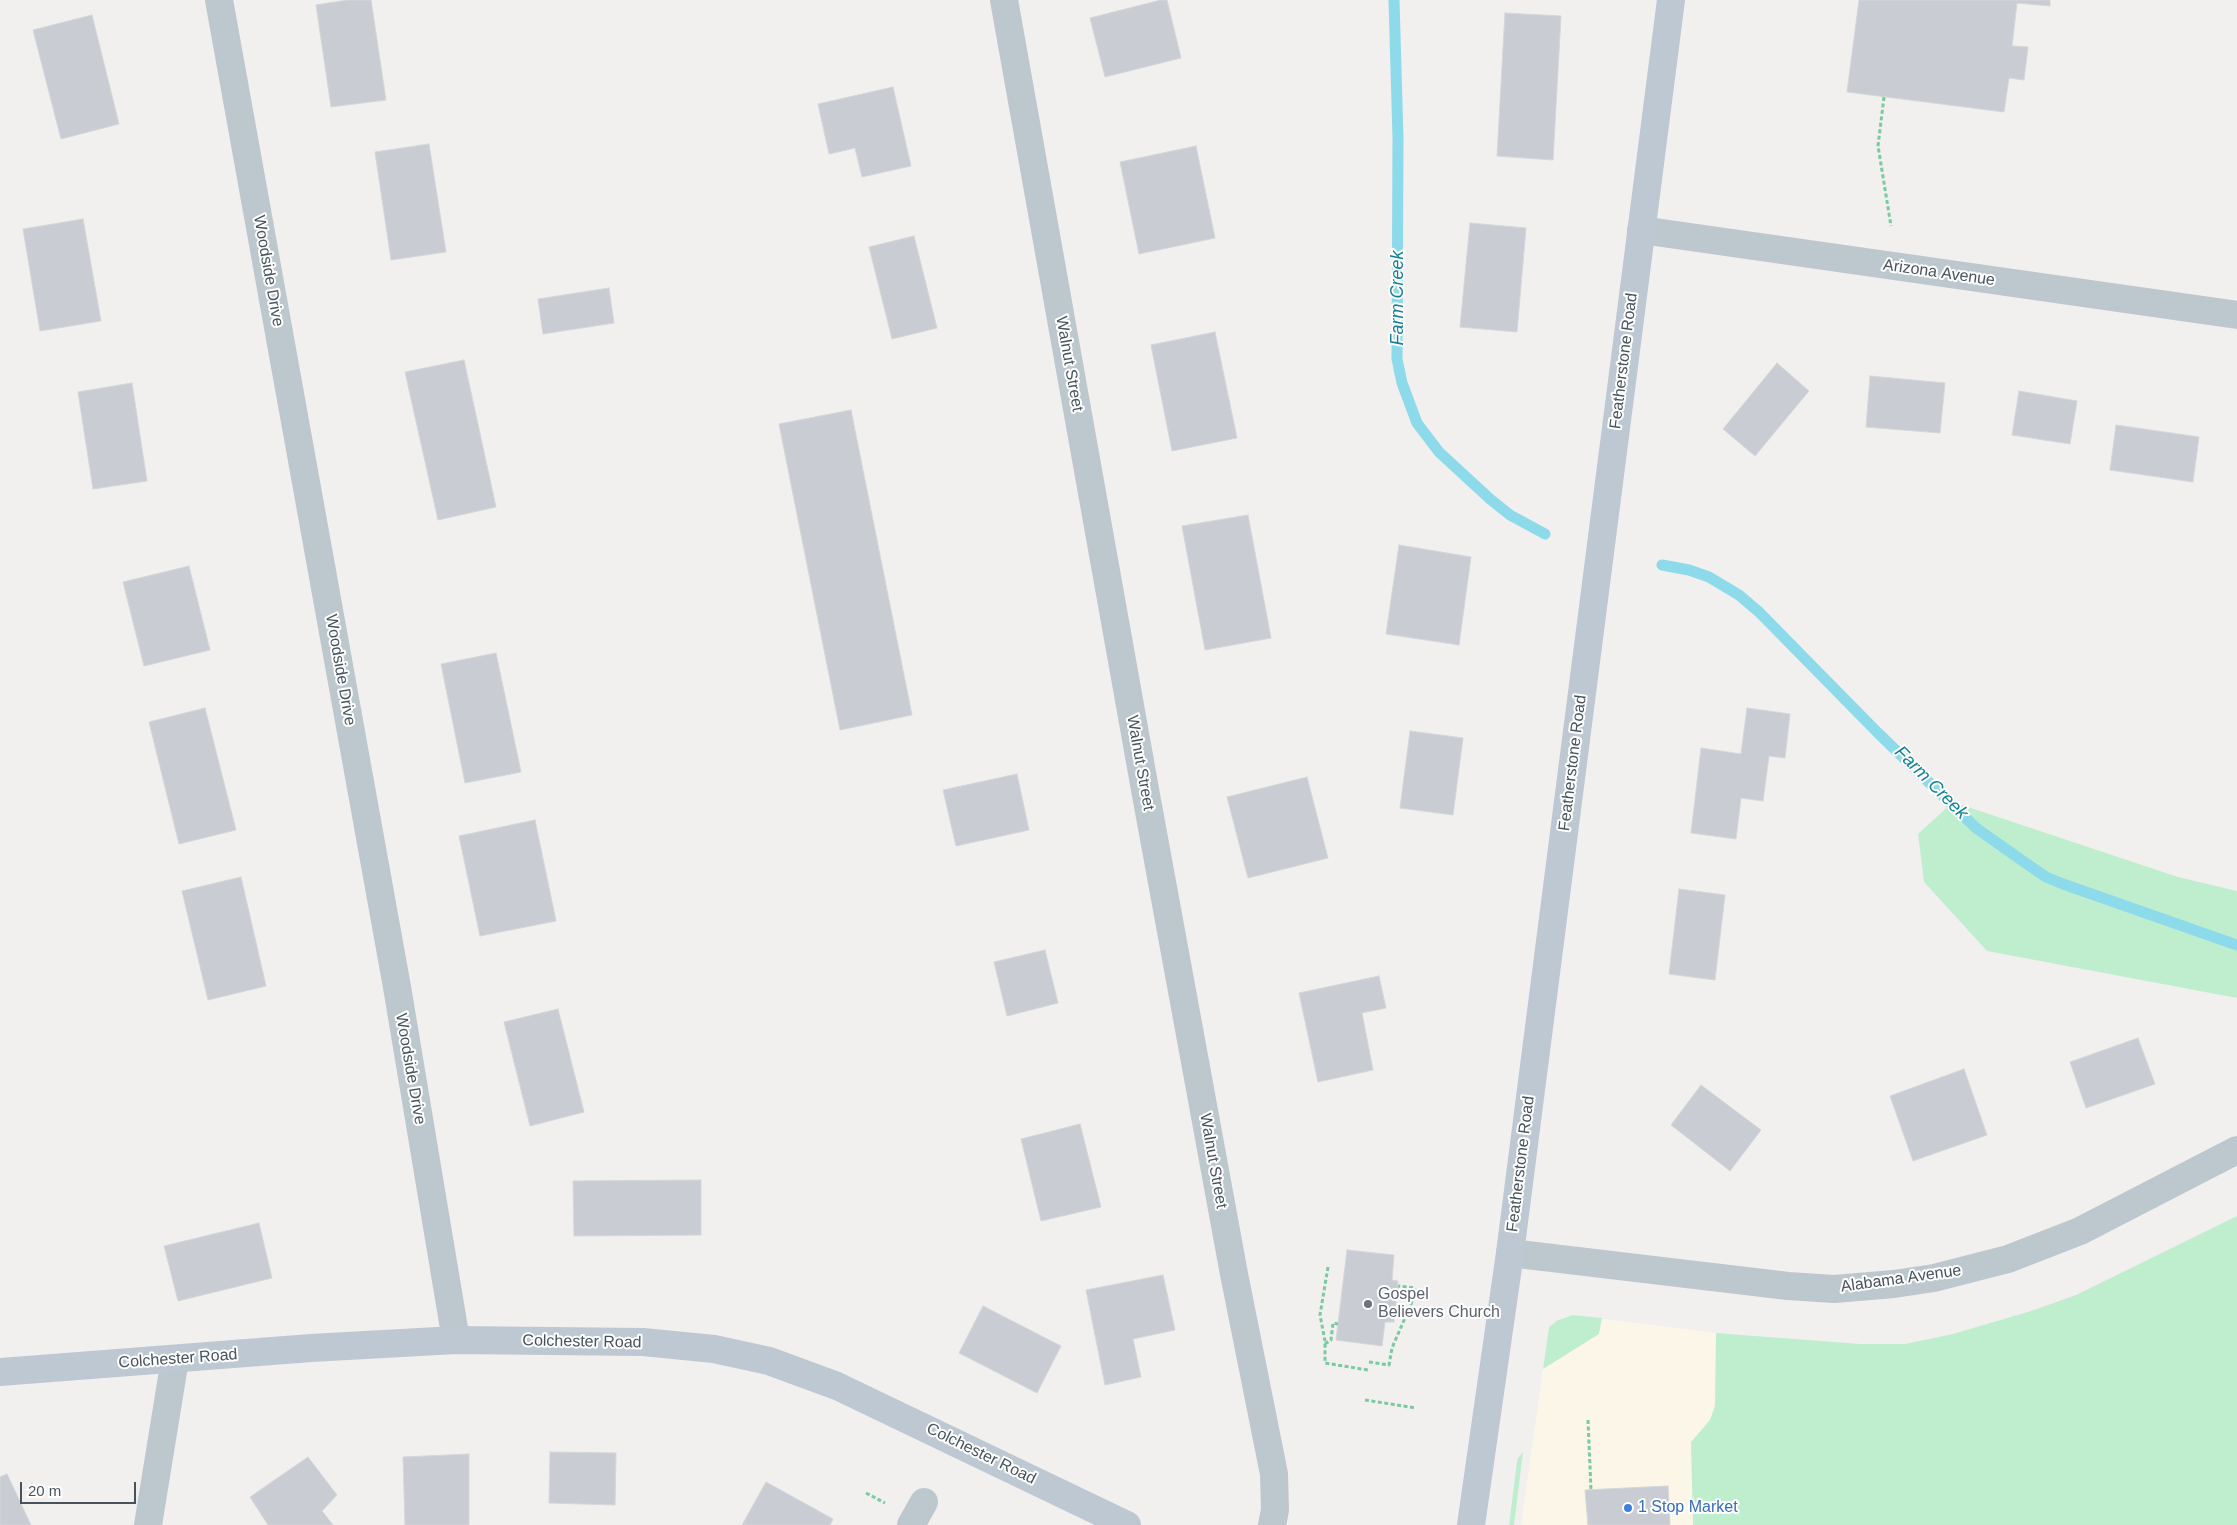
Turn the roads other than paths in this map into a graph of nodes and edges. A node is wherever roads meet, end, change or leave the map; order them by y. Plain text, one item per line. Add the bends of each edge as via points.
1 (219, 0) edge
2 (1004, 0) edge
3 (1671, 0) edge
4 (1641, 230) junction
5 (2237, 315) edge
6 (2237, 1150) edge
7 (1510, 1253) junction
8 (456, 1340) junction
9 (175, 1359) junction
10 (0, 1372) edge
11 (924, 1502) dead end
12 (148, 1525) edge
13 (911, 1525) edge
14 (1128, 1525) edge
15 (1272, 1525) edge
16 (1471, 1525) edge

1 - 8 street, Woodside Drive via 398,997
2 - 15 street, Walnut Street via 1151,824 1274,1474
3 - 4 street, Featherstone Road
4 - 5 street, Arizona Avenue
4 - 7 street, Featherstone Road
6 - 7 street, Alabama Avenue via 2080,1231 2008,1259 1910,1281 1842,1288 1788,1286
7 - 16 street, Featherstone Road
8 - 9 street, Colchester Road
8 - 14 street, Colchester Road via 643,1342 714,1349 769,1361 836,1386
9 - 10 street, Colchester Road
9 - 12 street
11 - 13 street

